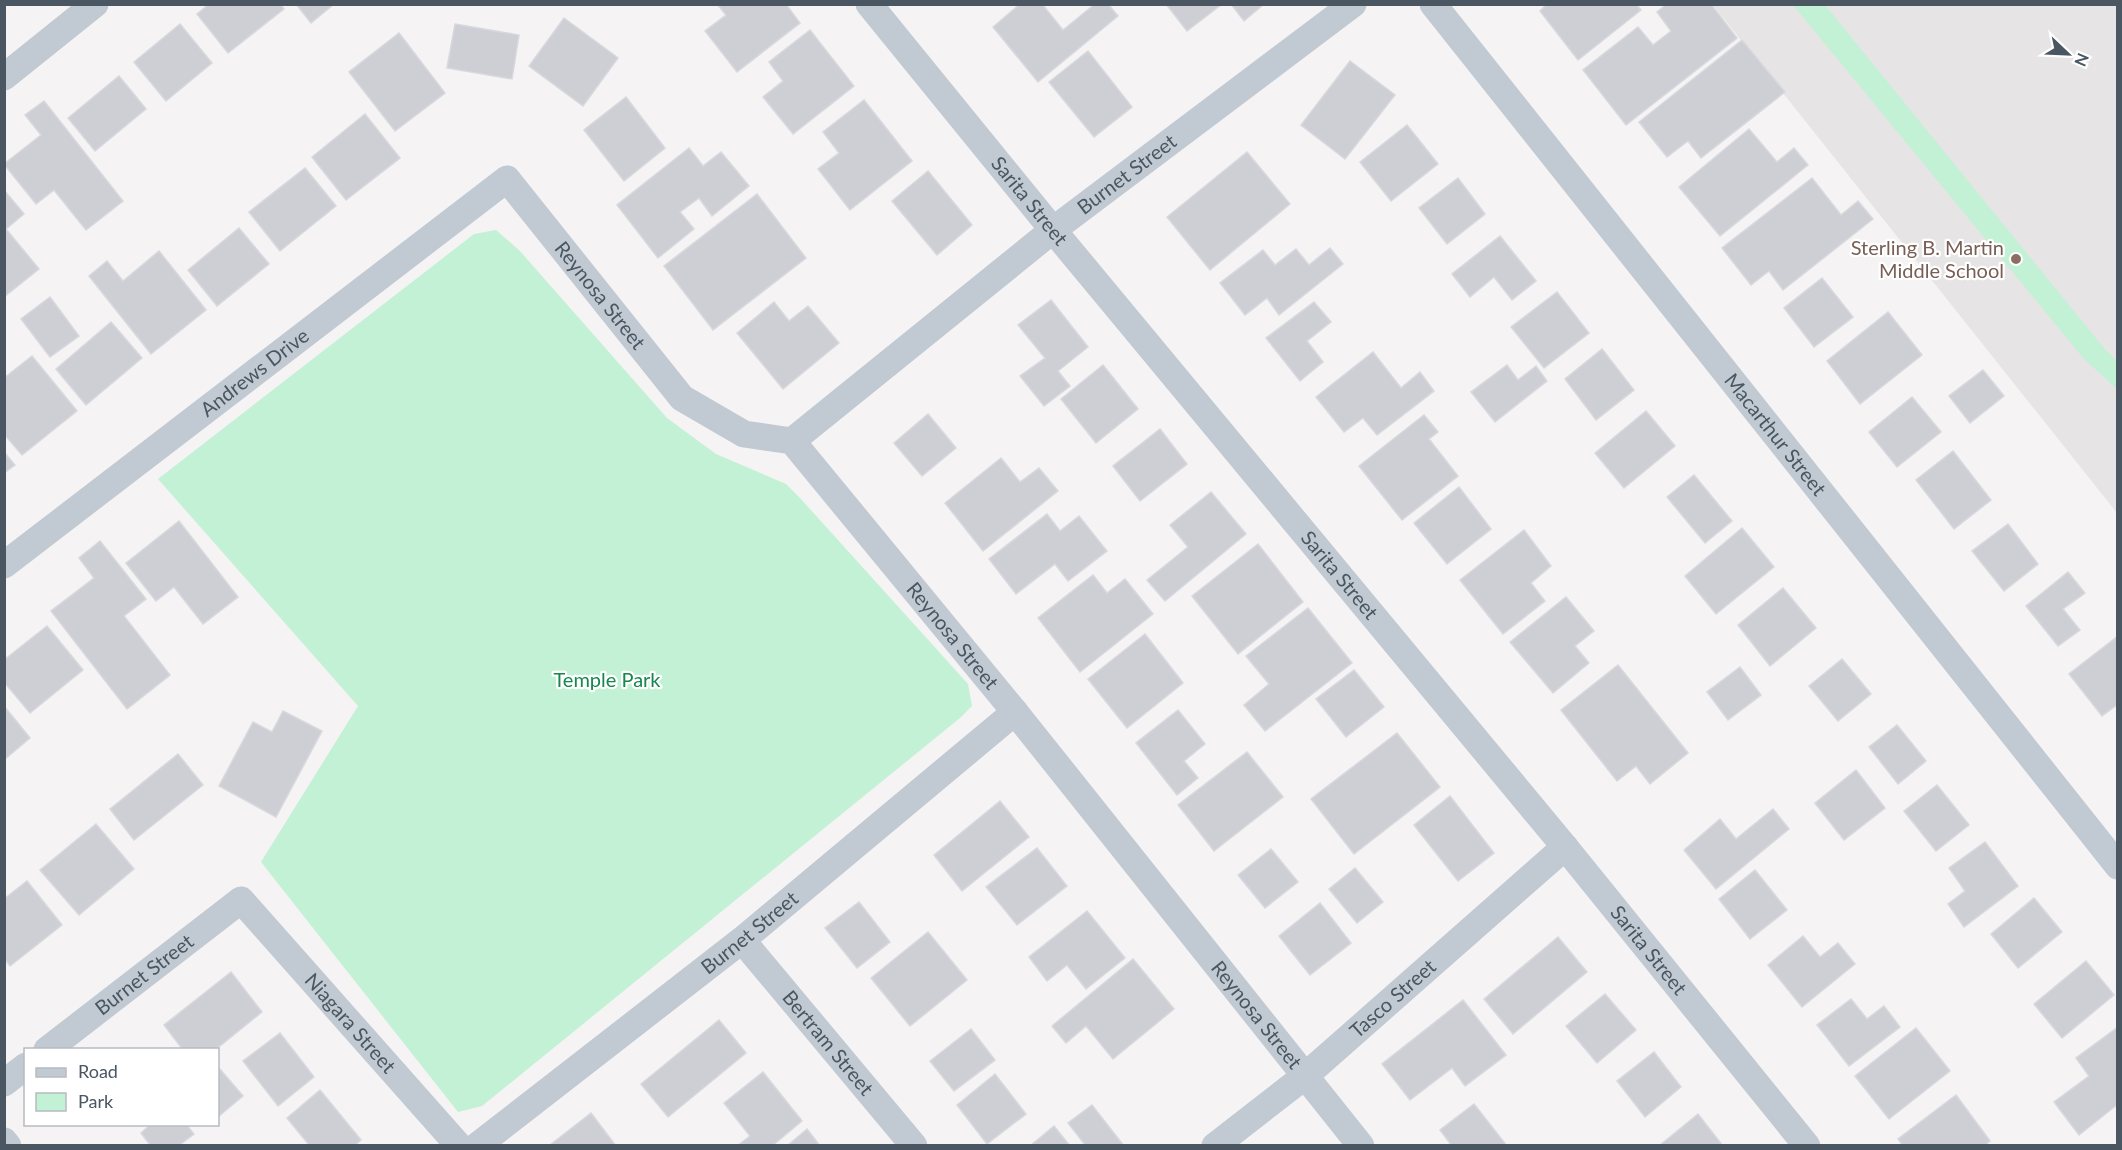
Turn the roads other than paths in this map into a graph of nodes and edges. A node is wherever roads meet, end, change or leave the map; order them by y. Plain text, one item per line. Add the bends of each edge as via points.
1 (95, 4) edge
2 (869, 4) edge
3 (1353, 4) edge
4 (1433, 4) edge
5 (4, 77) edge
6 (507, 179) joint
7 (1053, 230) junction
8 (792, 441) junction
9 (4, 566) edge
10 (1015, 712) junction
11 (1565, 847) junction
12 (2118, 866) edge
13 (241, 900) joint
14 (742, 940) junction
15 (50, 1048) edge
16 (24, 1068) edge
17 (1305, 1076) junction
18 (4, 1083) edge
19 (4, 1142) edge
20 (8, 1146) edge
21 (459, 1146) edge
22 (477, 1146) edge
23 (914, 1146) edge
24 (1215, 1146) edge
25 (1361, 1146) edge
26 (1807, 1146) edge

1 - 5 street
2 - 7 street, Sarita Street
3 - 7 street, Burnet Street
4 - 12 street, Macarthur Street
6 - 8 street, Reynosa Street via 682,398 744,434
6 - 9 street, Andrews Drive
7 - 8 street, Burnet Street
7 - 11 street, Sarita Street
8 - 10 street, Reynosa Street
10 - 14 street, Burnet Street
10 - 17 street, Reynosa Street
11 - 17 street, Tasco Street
11 - 26 street, Sarita Street
13 - 15 street, Burnet Street
13 - 21 street, Niagara Street
14 - 22 street, Burnet Street
14 - 23 street, Bertram Street
16 - 18 street
17 - 24 street, Tasco Street
17 - 25 street, Reynosa Street
19 - 20 street

